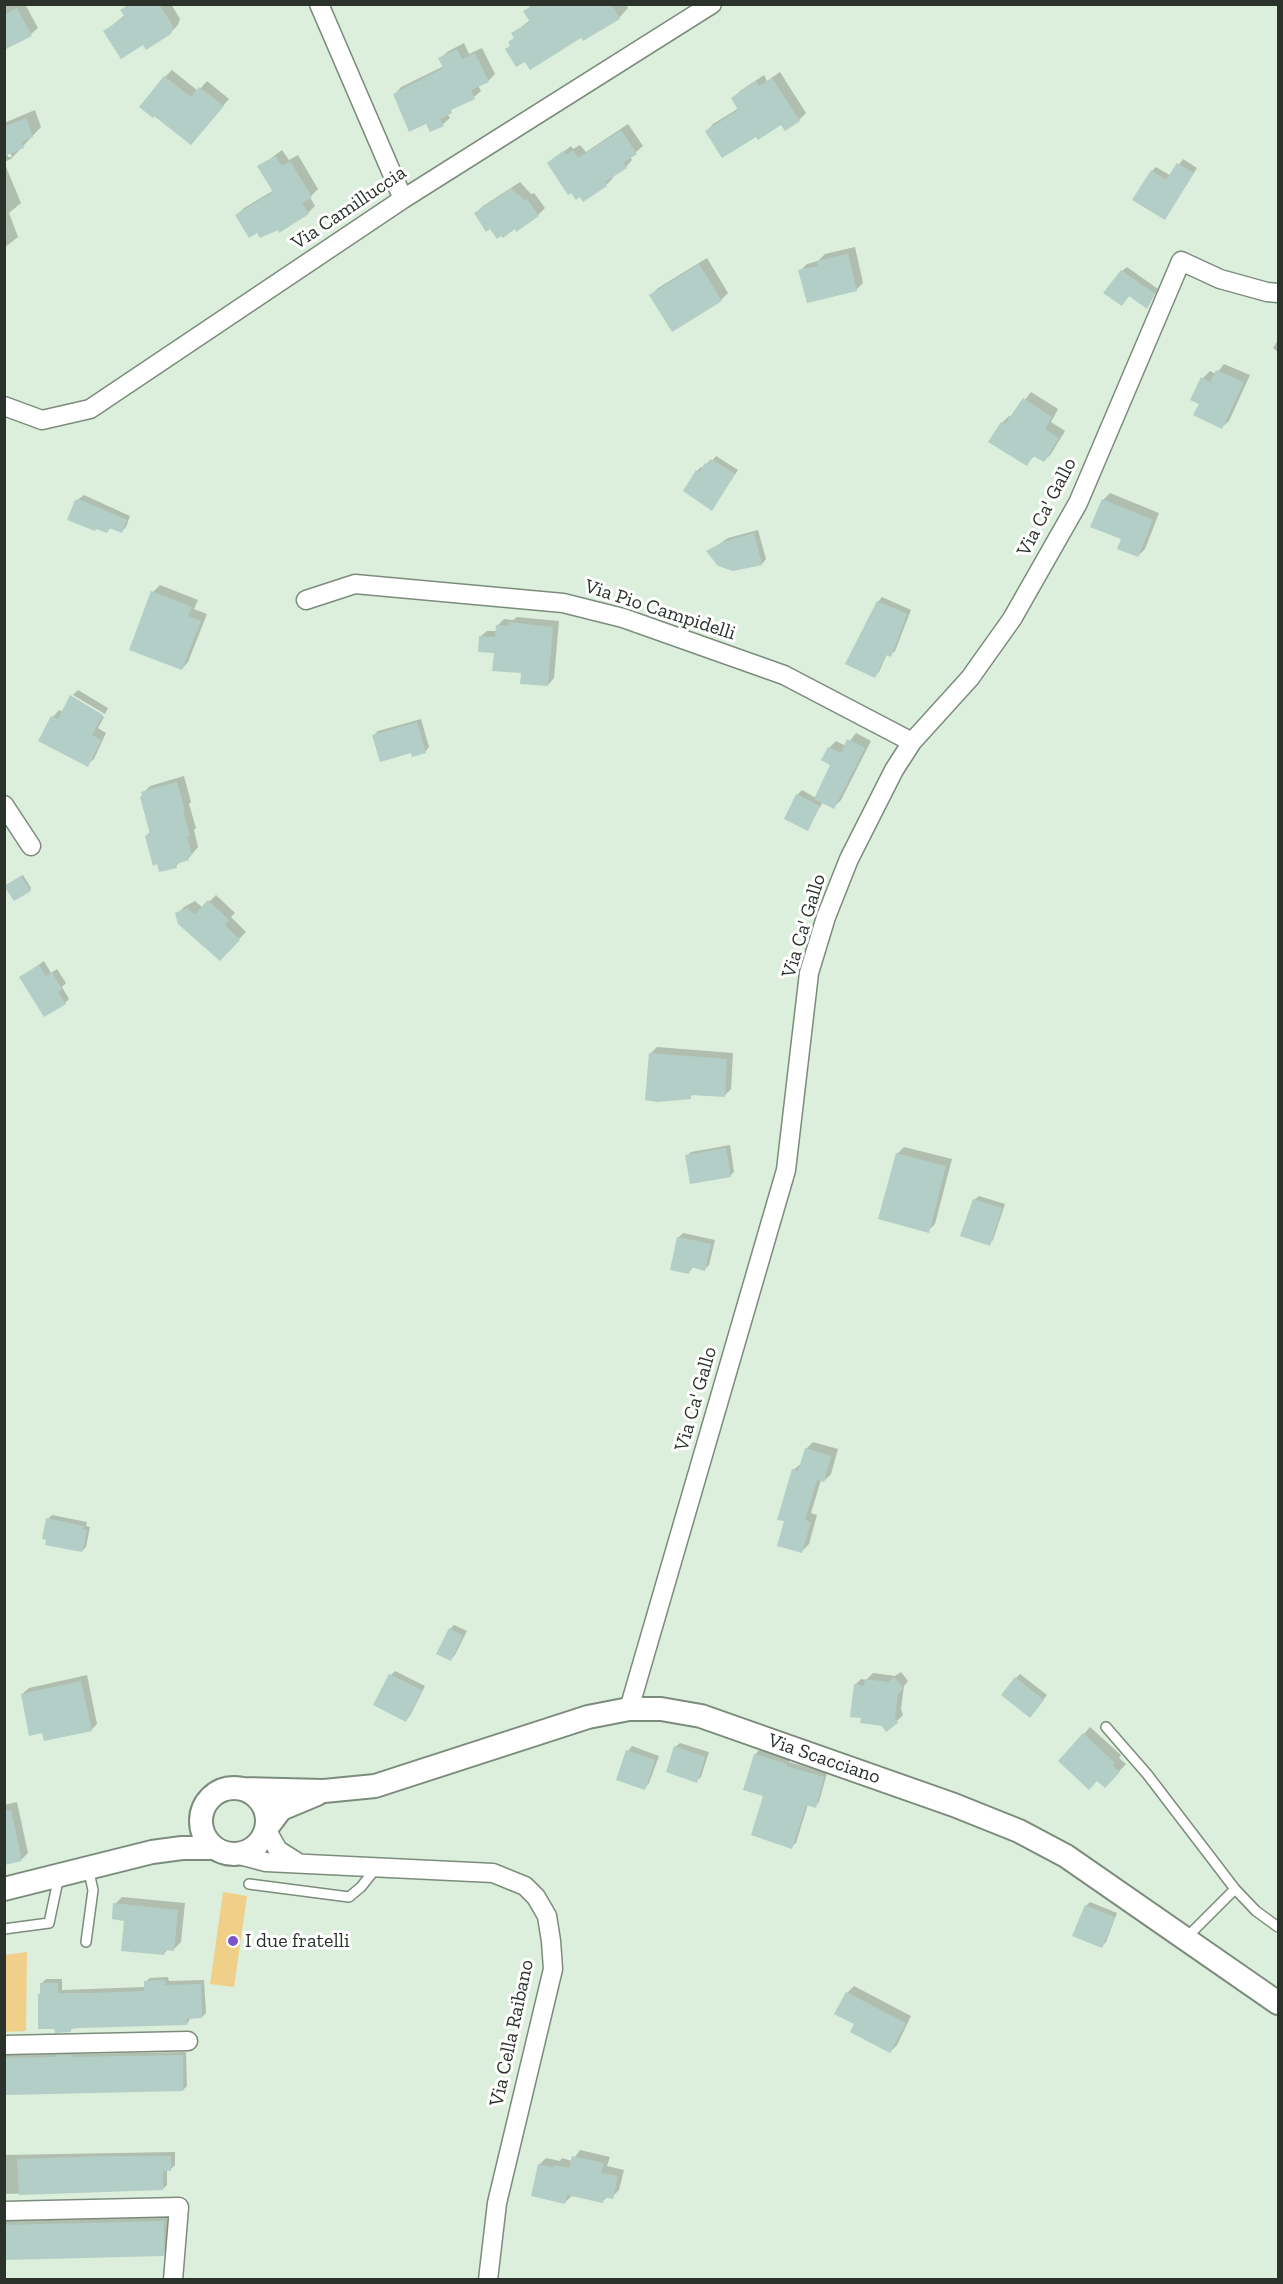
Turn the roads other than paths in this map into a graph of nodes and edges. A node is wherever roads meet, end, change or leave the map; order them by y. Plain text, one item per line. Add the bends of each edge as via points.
1 (319, 4) edge
2 (712, 4) edge
3 (403, 199) junction
4 (1278, 293) edge
5 (4, 405) edge
6 (306, 600) dead end
7 (912, 742) junction
8 (4, 805) edge
9 (31, 846) dead end
10 (629, 1709) junction
11 (1106, 1727) dead end
12 (242, 1789) junction
13 (324, 1791) junction
14 (203, 1809) junction
15 (266, 1828) junction
16 (225, 1851) junction
17 (152, 1852) junction
18 (298, 1863) junction
19 (377, 1867) junction
20 (88, 1868) junction
21 (59, 1876) junction
22 (249, 1884) dead end
23 (1235, 1888) junction
24 (4, 1889) edge
25 (1278, 1927) edge
26 (4, 1929) edge
27 (1185, 1938) junction
28 (86, 1942) dead end
29 (1278, 2003) edge
30 (188, 2041) dead end
31 (4, 2045) edge
32 (4, 2211) edge
33 (173, 2280) edge
34 (488, 2280) edge

1 - 3 street
2 - 3 street, Via Camilluccia
3 - 5 street, Via Camilluccia via 90,409 42,420
4 - 7 street, Via Ca' Gallo via 1220,279 1180,261 1078,503 1012,619 970,678
6 - 7 street, Via Pio Campidelli via 355,584 563,603 623,618 784,675
7 - 10 street, Via Ca' Gallo via 849,859 809,972 786,1170
8 - 9 street
10 - 13 street, Via Scacciano via 588,1717 375,1786
10 - 27 street, Via Scacciano via 661,1709 702,1716 1019,1831 1066,1856
11 - 23 lane
12 - 13 street, Via Scacciano
12 - 14 street, Via Scacciano via 219,1791
12 - 15 street via 262,1804
13 - 15 street, Via Scacciano via 281,1809
14 - 16 street via 202,1830 207,1840
14 - 17 street, Via Scacciano via 182,1833
15 - 16 street, Via Scacciano via 255,1846 246,1851
15 - 18 street via 278,1850
16 - 17 street, Via Scacciano via 182,1848
16 - 18 street, Via Cella Raibano via 266,1862
17 - 20 street, Via Scacciano
18 - 19 street, Via Cella Raibano
19 - 22 lane via 349,1897
19 - 34 street, Via Cella Raibano via 493,1873 525,1886 547,1916 553,1969 497,2203
20 - 21 street, Via Scacciano
20 - 28 lane via 93,1890
21 - 24 street, Via Scacciano
21 - 26 lane via 49,1923
23 - 25 lane
23 - 27 lane
27 - 29 street, Via Scacciano
30 - 31 street
32 - 33 street via 179,2207

